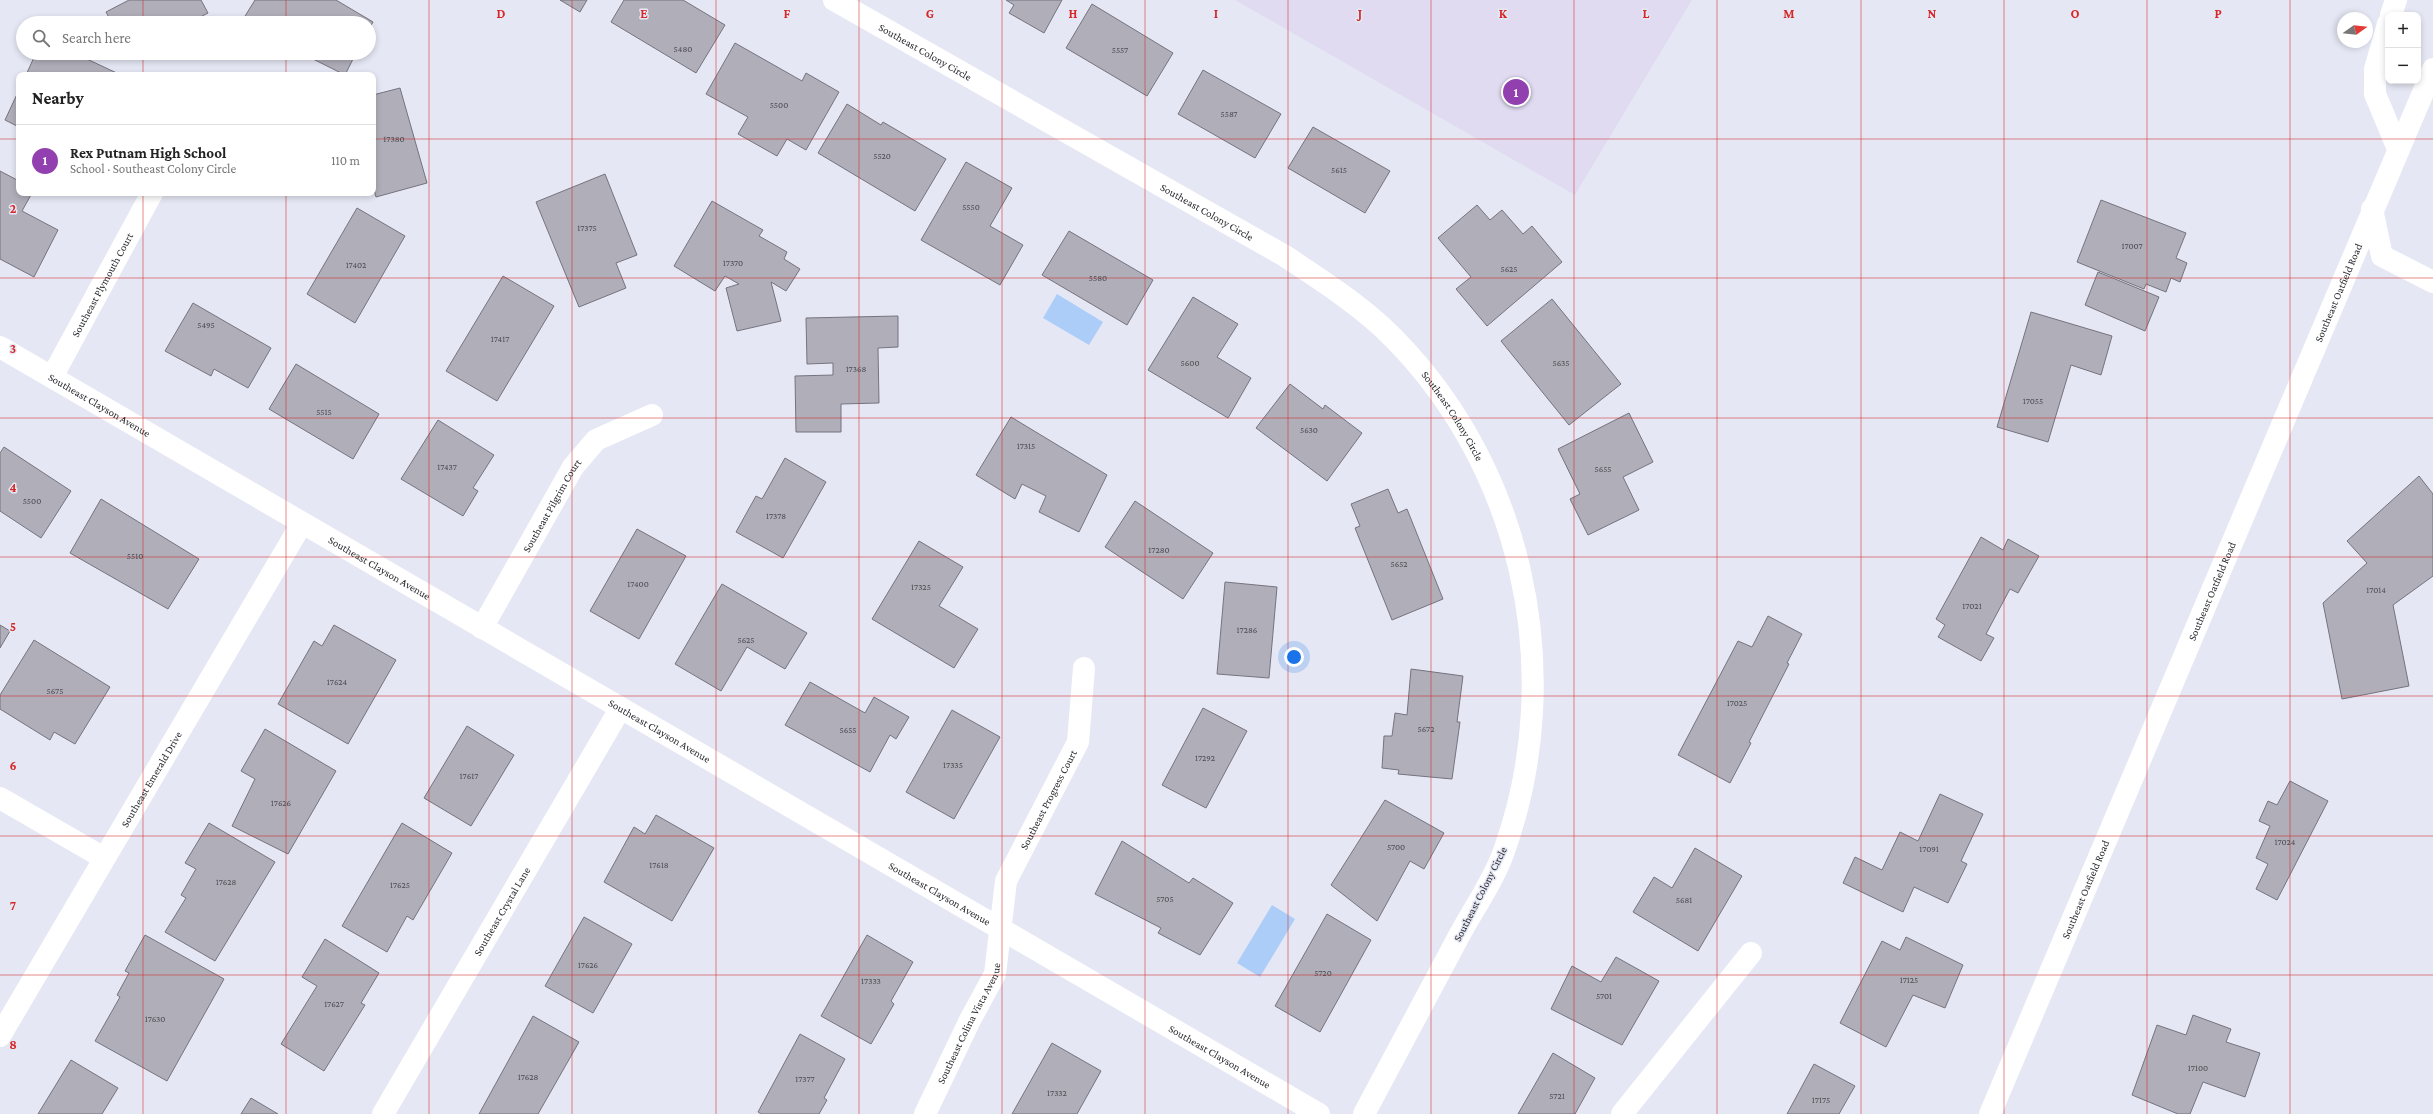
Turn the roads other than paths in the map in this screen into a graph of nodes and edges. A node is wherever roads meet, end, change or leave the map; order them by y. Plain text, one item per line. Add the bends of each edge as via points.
1 (834, 0) edge
2 (2396, 0) edge
3 (2392, 12) edge
4 (2385, 34) edge
5 (2433, 69) edge
6 (2398, 149) junction
7 (150, 196) edge
8 (2372, 209) junction
9 (2433, 282) edge
10 (0, 346) edge
11 (52, 377) junction
12 (652, 415) dead end
13 (302, 523) junction
14 (482, 628) junction
15 (1084, 668) dead end
16 (620, 708) junction
17 (0, 798) edge
18 (104, 858) junction
19 (1001, 929) junction
20 (1751, 953) dead end
21 (0, 1036) edge
22 (383, 1114) edge
23 (924, 1114) edge
24 (1319, 1114) edge
25 (1364, 1114) edge
26 (1622, 1114) edge
27 (1990, 1114) edge

1 - 25 street, Southeast Colony Circle via 1285,256 1335,288 1381,327 1422,371 1457,419 1486,471 1509,527 1524,584 1532,643 1534,695 1529,754 1518,804 1503,853
2 - 3 street
4 - 6 street via 2375,69 2375,94
5 - 6 street, Southeast Oatfield Road
6 - 8 street, Southeast Oatfield Road
7 - 11 street, Southeast Plymouth Court
8 - 9 street via 2382,256
8 - 27 street, Southeast Oatfield Road
10 - 11 street, Southeast Clayson Avenue
11 - 13 street, Southeast Clayson Avenue
12 - 14 street, Southeast Pilgrim Court via 596,440 573,466
13 - 14 street, Southeast Clayson Avenue
13 - 18 street, Southeast Emerald Drive
14 - 16 street, Southeast Clayson Avenue
15 - 19 street, Southeast Progress Court via 1078,742 1006,881
16 - 19 street, Southeast Clayson Avenue
16 - 22 street, Southeast Crystal Lane
17 - 18 street
18 - 21 street, Southeast Emerald Drive
19 - 23 street, Southeast Colina Vista Avenue via 995,974
19 - 24 street, Southeast Clayson Avenue
20 - 26 street

